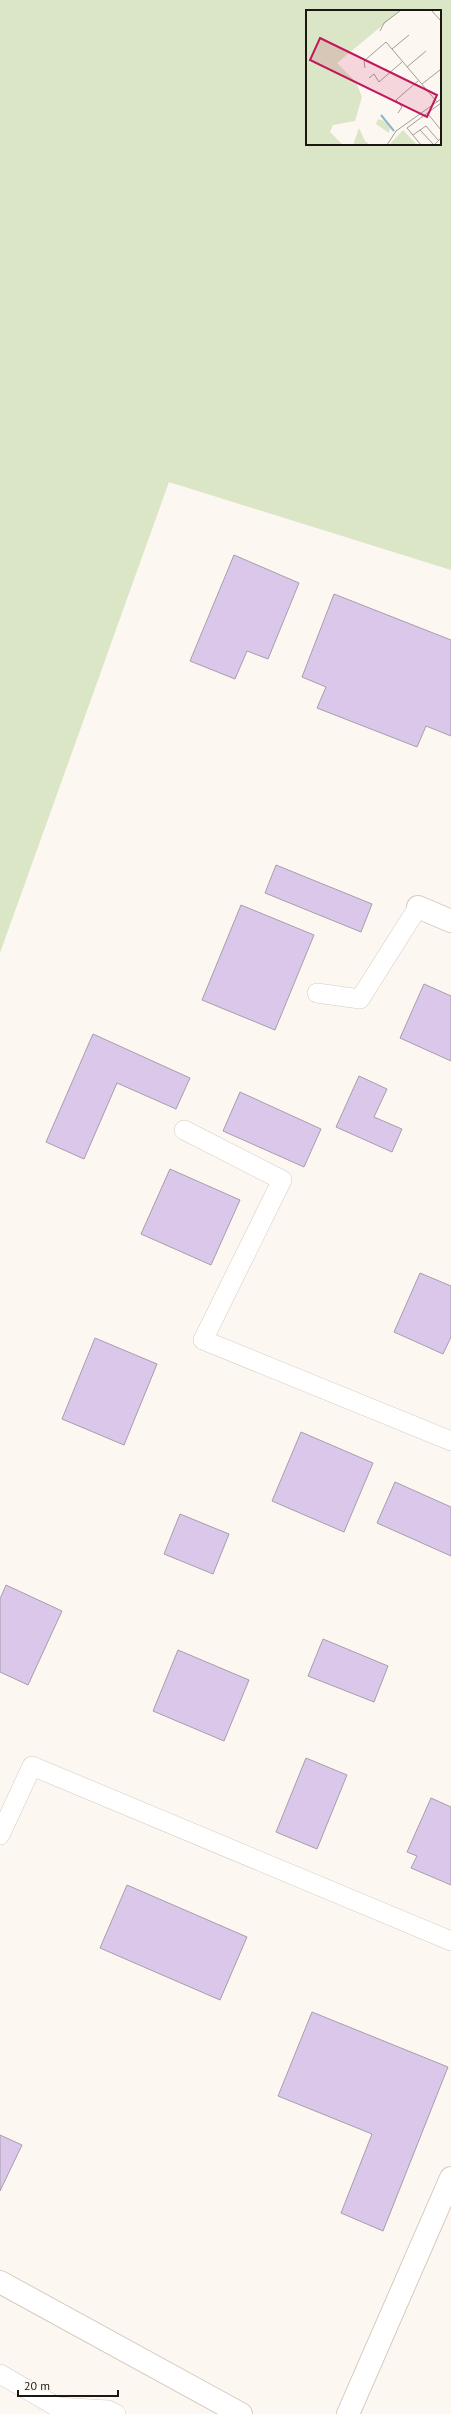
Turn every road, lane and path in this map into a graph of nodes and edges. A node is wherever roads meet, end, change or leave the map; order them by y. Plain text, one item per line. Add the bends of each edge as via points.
1 (418, 907) joint
2 (451, 921) edge
3 (318, 993) dead end
4 (184, 1130) dead end
5 (451, 1441) edge
6 (0, 1835) edge
7 (451, 1941) edge
8 (451, 2178) edge
9 (0, 2282) edge
10 (0, 2374) edge
11 (56, 2410) edge
12 (116, 2414) edge
13 (241, 2414) edge
14 (348, 2414) edge

1 - 2 street
1 - 3 lane via 360,999
4 - 5 lane via 282,1180 203,1340
6 - 7 lane via 32,1766
8 - 14 street
9 - 13 street
10 - 11 lane
11 - 12 lane via 108,2410

